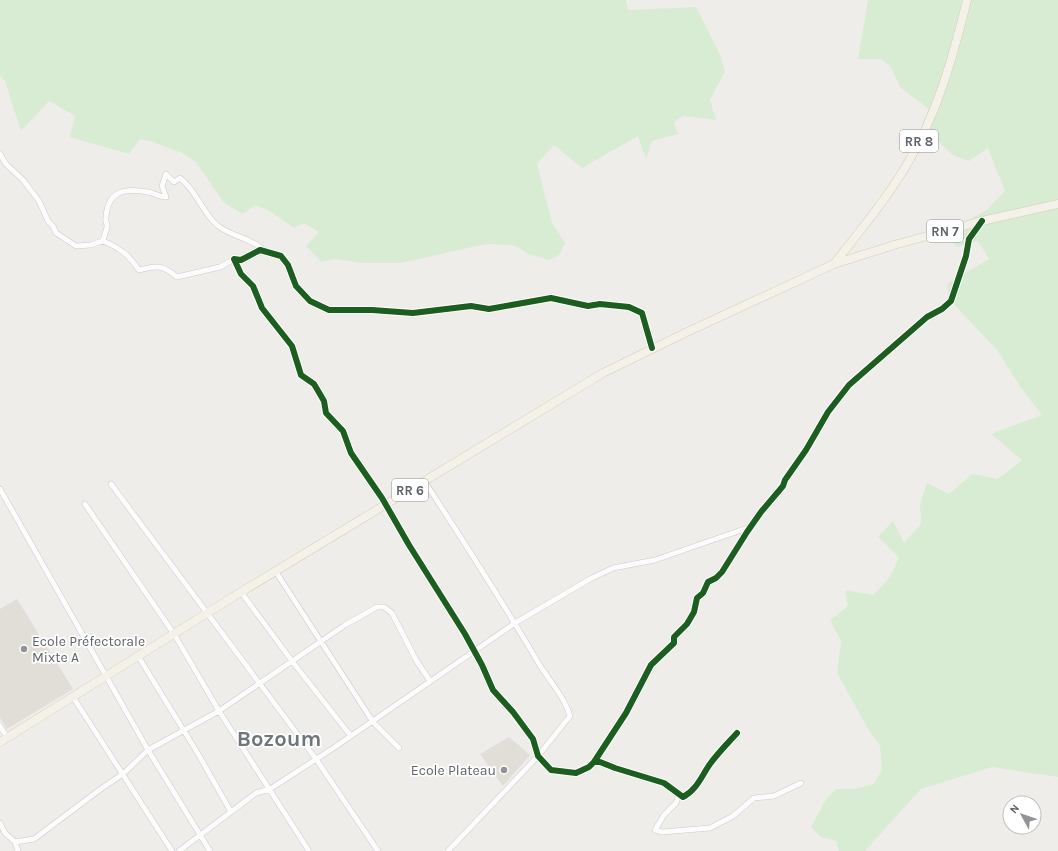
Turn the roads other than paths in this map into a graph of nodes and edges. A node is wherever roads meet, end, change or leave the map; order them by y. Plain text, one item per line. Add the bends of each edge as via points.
1 (967, 0) edge
2 (0, 154) edge
3 (1058, 204) edge
4 (982, 221) junction
5 (103, 241) junction
6 (266, 253) junction
7 (234, 259) junction
8 (834, 264) junction
9 (652, 348) junction
10 (425, 482) junction
11 (111, 484) dead end
12 (0, 489) edge
13 (85, 504) dead end
14 (386, 504) junction
15 (751, 526) junction
16 (276, 572) junction
17 (241, 592) junction
18 (208, 614) junction
19 (516, 623) junction
20 (174, 634) junction
21 (321, 641) junction
22 (474, 652) junction
23 (138, 656) junction
24 (292, 661) junction
25 (106, 676) junction
26 (430, 681) junction
27 (260, 684) junction
28 (73, 697) junction
29 (219, 711) junction
30 (373, 722) junction
31 (0, 726) edge
32 (183, 730) junction
33 (737, 733) dead end
34 (350, 736) junction
35 (3, 739) edge
36 (399, 748) dead end
37 (148, 750) junction
38 (538, 756) junction
39 (316, 759) junction
40 (594, 762) junction
41 (123, 774) junction
42 (801, 783) dead end
43 (270, 789) junction
44 (680, 794) junction
45 (231, 812) junction
46 (0, 823) edge
47 (201, 835) junction
48 (15, 842) junction
49 (18, 851) edge
50 (172, 851) edge
51 (179, 851) edge
52 (210, 851) edge
53 (309, 851) edge
54 (378, 851) edge
55 (448, 851) edge

1 - 8 main road, RR 8 via 941,92 925,130 890,192
2 - 5 street via 39,201 56,233 76,246 90,246
3 - 4 main road, RN 7
4 - 8 main road, RN 7
4 - 15 street via 969,239 951,301 927,317 849,385 828,412 783,486
5 - 6 street via 108,204 118,193 122,190 149,192 166,197 162,186 166,174 174,182 180,178 187,183 217,226 255,243
5 - 7 street via 118,247 129,256 139,270 166,268 177,277 220,267
6 - 7 street via 260,250 241,260
6 - 9 street via 281,256 288,265 296,286 310,301 329,310 413,313 471,306 489,309 551,298 588,306 600,304 629,307 642,313
7 - 14 street via 241,274 253,286 262,308 292,346 301,375 314,384 324,401 326,413 343,431 352,453
8 - 9 main road, RR 6
9 - 10 main road, RR 6 via 559,398
10 - 14 main road, RR 6
10 - 19 street
11 - 18 street
12 - 25 street
13 - 20 street
14 - 16 main road, RR 6
14 - 22 street
15 - 19 street via 655,560 607,570
15 - 40 street via 722,572 708,582 703,593 697,598 694,612 687,624 674,637 674,643 651,665 626,713
16 - 17 main road, RR 6
16 - 21 street
17 - 18 main road, RR 6
17 - 24 street
18 - 20 main road, RR 6
18 - 27 street
19 - 22 street
19 - 38 street via 552,686 567,706 570,716
20 - 23 main road, RR 6
20 - 29 street
21 - 24 street
21 - 26 street via 372,608 384,607 395,618 416,660
21 - 30 street
22 - 26 street
22 - 38 street via 495,694 513,712 533,739
23 - 25 main road, RR 6
23 - 32 street
24 - 27 street
24 - 34 street
25 - 28 main road, RR 6
25 - 37 street
26 - 30 street
27 - 29 street
27 - 39 street
28 - 35 main road, RR 6
28 - 41 street
29 - 32 street
29 - 43 street
30 - 34 street
30 - 36 street
31 - 35 street
32 - 37 street
32 - 45 street
33 - 44 street via 709,764 706,774 690,794 683,797
34 - 39 street
37 - 41 street
37 - 47 street
38 - 40 street via 551,770 576,773
38 - 55 street
39 - 43 street
39 - 54 street
40 - 44 street via 664,782
41 - 48 street via 34,839
41 - 50 street
42 - 44 street via 774,796 754,798 733,816 710,828 662,832 655,830
43 - 45 street via 256,793
43 - 53 street
45 - 47 street
46 - 48 street via 5,833
47 - 51 street
47 - 52 street
48 - 49 street

